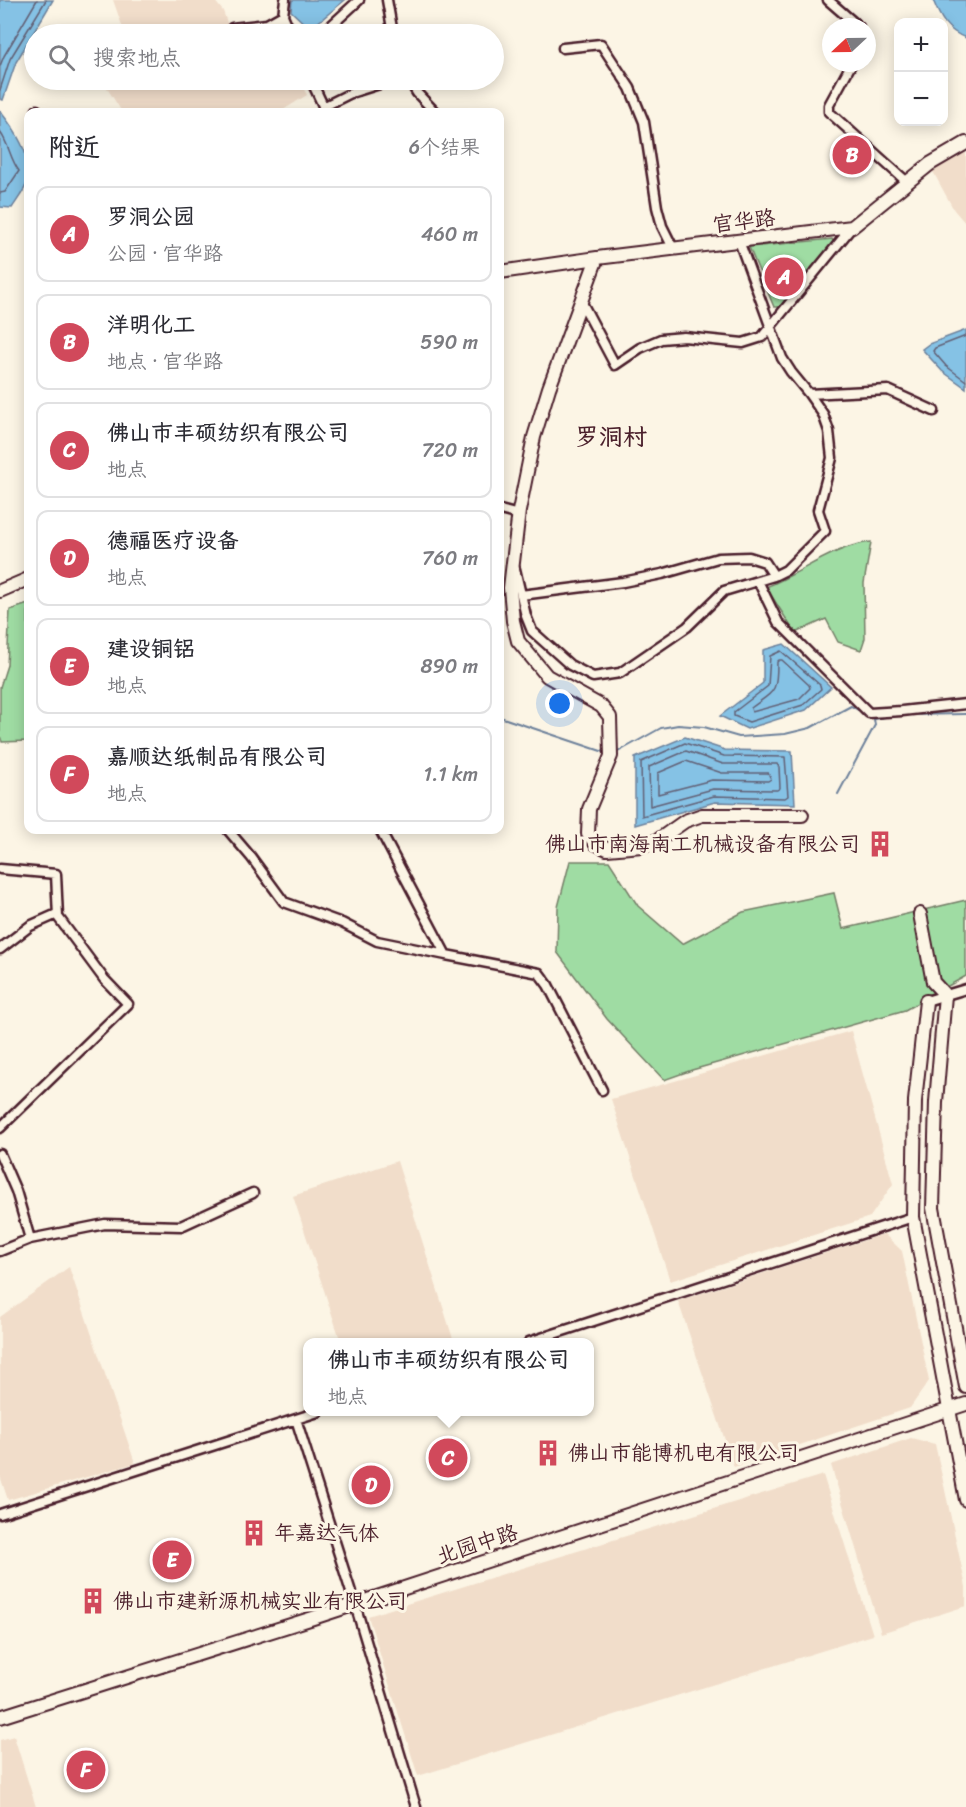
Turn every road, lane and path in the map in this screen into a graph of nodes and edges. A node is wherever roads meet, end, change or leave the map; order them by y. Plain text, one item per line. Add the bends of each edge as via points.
1 (285, 0) edge
2 (358, 0) edge
3 (387, 0) edge
4 (828, 0) edge
5 (283, 15) junction
6 (849, 18) edge
7 (267, 24) edge
8 (287, 24) edge
9 (333, 24) edge
10 (391, 24) edge
11 (563, 48) dead end
12 (847, 72) edge
13 (316, 90) edge
14 (360, 90) edge
15 (415, 90) edge
16 (324, 108) edge
17 (328, 108) edge
18 (431, 108) edge
19 (966, 143) edge
20 (907, 182) junction
21 (852, 227) junction
22 (739, 241) junction
23 (673, 249) junction
24 (597, 258) junction
25 (504, 271) edge
26 (581, 301) junction
27 (771, 327) junction
28 (808, 394) junction
29 (934, 411) dead end
30 (504, 511) edge
31 (519, 515) junction
32 (513, 561) junction
33 (774, 576) junction
34 (24, 581) edge
35 (758, 581) junction
36 (0, 591) edge
37 (521, 595) junction
38 (966, 704) edge
39 (802, 815) dead end
40 (231, 834) edge
41 (382, 834) edge
42 (0, 869) edge
43 (57, 914) junction
44 (920, 914) dead end
45 (0, 949) edge
46 (446, 955) junction
47 (966, 989) edge
48 (945, 995) junction
49 (926, 1001) joint
50 (602, 1090) dead end
51 (0, 1128) edge
52 (0, 1154) edge
53 (253, 1193) dead end
54 (913, 1217) junction
55 (30, 1239) junction
56 (0, 1251) edge
57 (541, 1338) edge
58 (966, 1387) edge
59 (966, 1404) edge
60 (966, 1412) edge
61 (950, 1413) junction
62 (305, 1416) edge
63 (296, 1419) junction
64 (966, 1500) edge
65 (0, 1515) edge
66 (356, 1608) junction
67 (0, 1717) edge
68 (0, 1724) edge
69 (417, 1807) edge

1 - 5 street
2 - 9 street
3 - 10 street
4 - 6 street
5 - 7 street
5 - 8 street
11 - 23 street via 601,44 630,88 644,122 657,207
12 - 20 street via 829,112
13 - 16 street
14 - 17 street
15 - 18 street
19 - 20 street
20 - 21 street
21 - 22 street, 官华路
21 - 27 street
22 - 23 street, 官华路
22 - 27 street
23 - 24 street, 官华路
24 - 25 street, 官华路
24 - 26 street
26 - 27 street via 615,365 661,339 743,343 762,337
26 - 31 street via 534,437
27 - 28 street via 782,358
28 - 29 street via 888,390
28 - 33 street via 823,414 829,431 832,458 818,510 825,531 786,570
30 - 31 street
31 - 32 street
32 - 37 street
32 - 39 street via 510,588 518,641 547,676 601,706 610,717 611,754 589,809 588,834 595,843 607,849 642,846 702,815
33 - 35 street
33 - 37 street via 765,562 749,557 718,558 623,582
34 - 36 street
35 - 37 street via 724,591 687,627 620,673 593,676 570,665 532,631
35 - 38 street via 778,622 868,713
40 - 46 street via 284,902 342,923 377,941
41 - 46 street
42 - 43 street via 56,874
43 - 45 street via 30,926
43 - 51 street via 104,979 128,1004
44 - 48 street via 933,982
46 - 50 street via 539,973 549,985
47 - 48 street
48 - 49 street
48 - 58 street via 933,1208
49 - 54 street via 915,1101
52 - 55 street
53 - 55 street via 181,1226 105,1224
54 - 57 street
54 - 61 street
55 - 56 street
59 - 61 street, 北园中路
60 - 61 street, 北园中路
61 - 64 street
61 - 66 street, 北园中路
62 - 63 street
63 - 65 street
63 - 66 street
66 - 67 street, 北园中路
66 - 68 street, 北园中路
66 - 69 street

